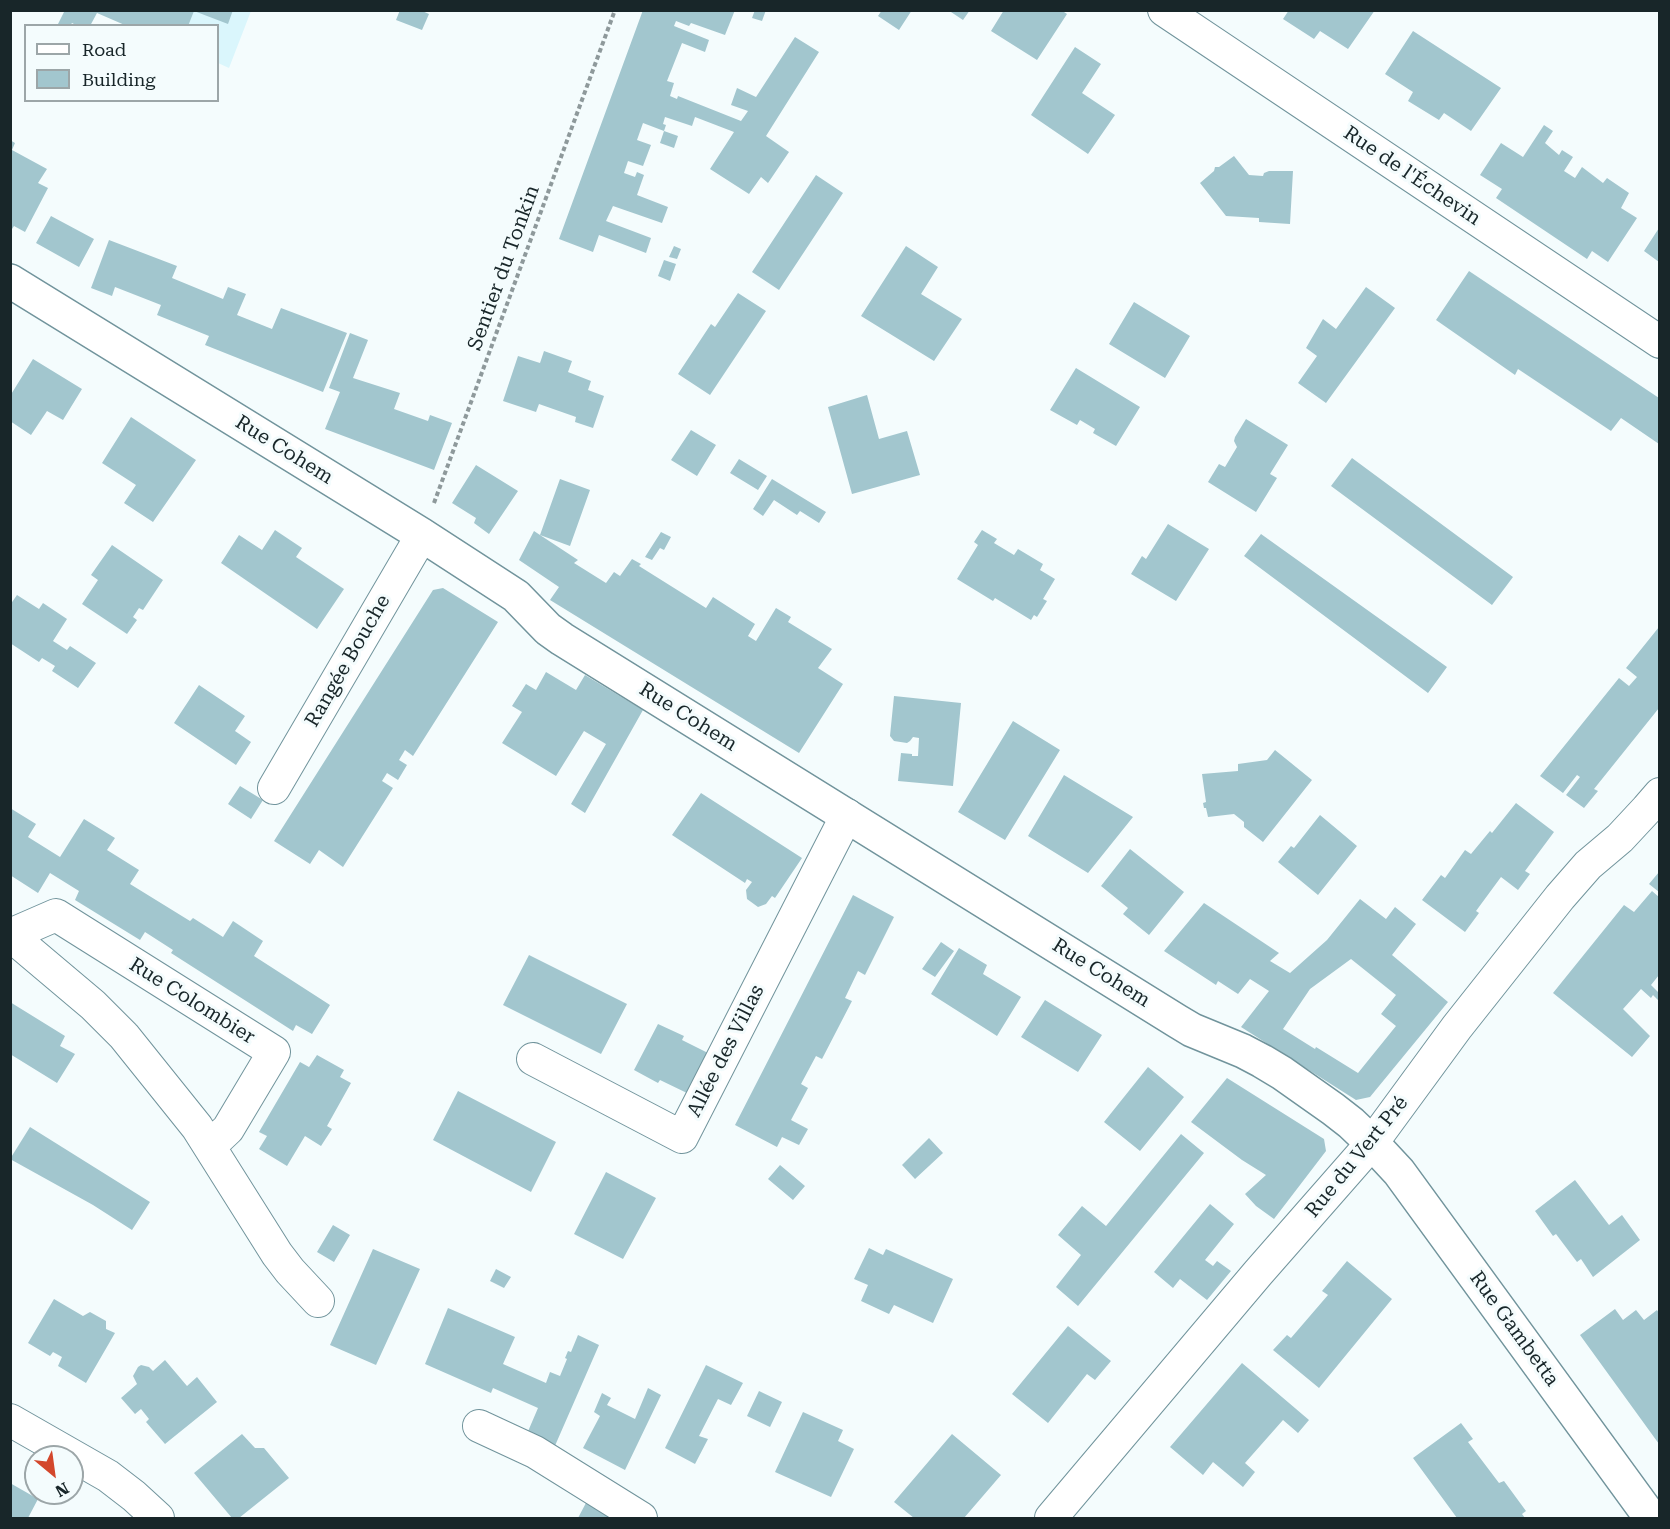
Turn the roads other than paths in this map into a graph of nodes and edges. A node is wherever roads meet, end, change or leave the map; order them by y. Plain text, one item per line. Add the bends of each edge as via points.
1 (1171, 12) edge
2 (10, 281) edge
3 (1659, 342) edge
4 (422, 535) junction
5 (274, 788) dead end
6 (1659, 794) edge
7 (847, 815) junction
8 (10, 935) edge
9 (533, 1059) dead end
10 (1372, 1143) junction
11 (210, 1146) junction
12 (318, 1301) dead end
13 (10, 1420) edge
14 (479, 1426) dead end
15 (158, 1518) edge
16 (641, 1518) edge
17 (1051, 1518) edge
18 (1651, 1518) edge

1 - 3 street, Rue de l'Échevin
2 - 4 street, Rue Cohem
4 - 5 street, Rangée Bouche
4 - 7 street, Rue Cohem via 516,596 562,639
6 - 10 street, Rue du Vert Pré via 1560,897
7 - 9 street, Allée des Villas via 682,1137
7 - 10 street, Rue Cohem via 1192,1030 1243,1051 1282,1073
8 - 11 street, Rue Colombier via 124,1036
8 - 11 street, Rue Colombier via 56,915 274,1052 228,1130
10 - 17 street, Rue du Vert Pré
10 - 18 street, Rue Gambetta via 1411,1188
11 - 12 street, Rue Colombier via 277,1254
13 - 15 street via 108,1476
14 - 16 street via 535,1452

